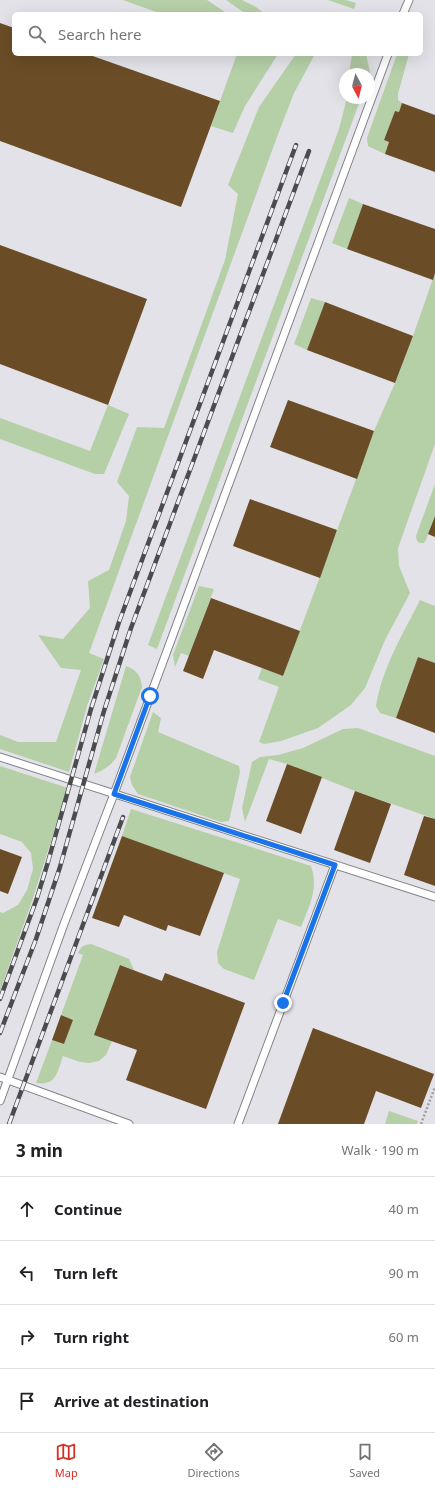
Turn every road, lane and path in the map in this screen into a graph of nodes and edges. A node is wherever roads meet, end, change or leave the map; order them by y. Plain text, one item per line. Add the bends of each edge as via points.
1 (409, 0) edge
2 (404, 12) edge
3 (387, 56) edge
4 (0, 757) edge
5 (114, 794) junction
6 (335, 865) junction
7 (435, 898) edge
8 (0, 1078) edge
9 (8, 1080) junction
10 (435, 1087) edge
11 (0, 1101) edge
12 (130, 1124) edge
13 (238, 1124) edge
14 (421, 1124) edge

1 - 2 lane
3 - 5 lane
4 - 5 lane
5 - 6 lane
5 - 9 lane
6 - 7 lane
6 - 13 lane
8 - 9 lane
9 - 11 lane
9 - 12 lane
10 - 14 path

